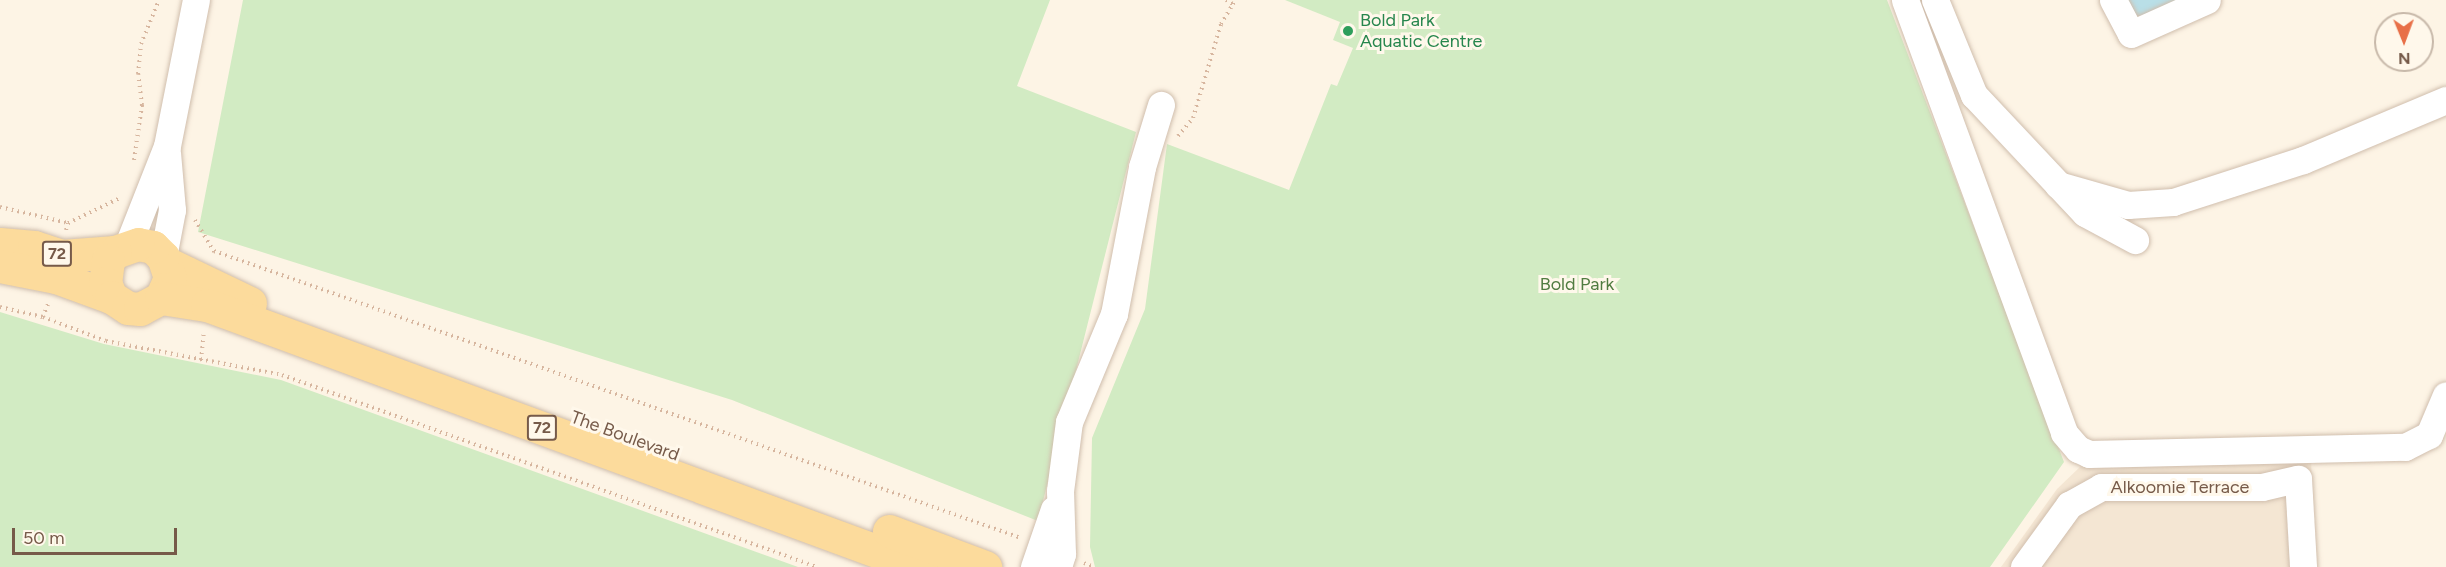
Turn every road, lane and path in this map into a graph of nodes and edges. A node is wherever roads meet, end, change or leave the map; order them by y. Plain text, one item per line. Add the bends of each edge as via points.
1 (159, 0) edge
2 (196, 0) edge
3 (1226, 0) edge
4 (1234, 0) edge
5 (1905, 0) edge
6 (1935, 0) edge
7 (2113, 0) edge
8 (2207, 0) edge
9 (2446, 100) edge
10 (1161, 105) dead end
11 (167, 146) junction
12 (134, 162) dead end
13 (2058, 185) junction
14 (0, 207) edge
15 (68, 223) dead end
16 (2135, 240) dead end
17 (0, 244) edge
18 (121, 248) junction
19 (214, 251) dead end
20 (165, 260) junction
21 (0, 266) edge
22 (111, 297) junction
23 (161, 298) junction
24 (0, 307) edge
25 (2446, 395) edge
26 (1049, 558) edge
27 (817, 567) edge
28 (920, 567) edge
29 (986, 567) edge
30 (1094, 567) edge
31 (2024, 567) edge
32 (2303, 567) edge

1 - 12 path via 141,44 138,74 142,105
2 - 11 street
3 - 4 path via 1233,4
5 - 25 street via 2064,433 2078,449 2089,454 2405,447 2429,435
6 - 13 street via 1974,95
7 - 8 street via 2131,33
9 - 13 street via 2303,160 2173,202 2128,205
10 - 26 street via 1142,167 1113,314 1069,422
11 - 18 street
11 - 20 street via 172,210
13 - 16 street via 2085,213
14 - 15 path
17 - 18 main road, The Boulevard / 72 via 34,246 62,255
18 - 20 main road, The Boulevard / 72 via 153,247
18 - 22 main road via 105,275
19 - 26 path
20 - 23 main road via 170,278
20 - 29 main road, The Boulevard / 72 via 257,307
21 - 22 main road, The Boulevard / 72 via 56,277
22 - 23 main road, The Boulevard / 72 via 128,308 140,309
23 - 28 main road, The Boulevard / 72 via 207,305
24 - 27 path via 44,317 106,341 282,375
26 - 30 path
31 - 32 street, Alkoomie Terrace via 2069,505 2101,488 2262,487 2298,479

